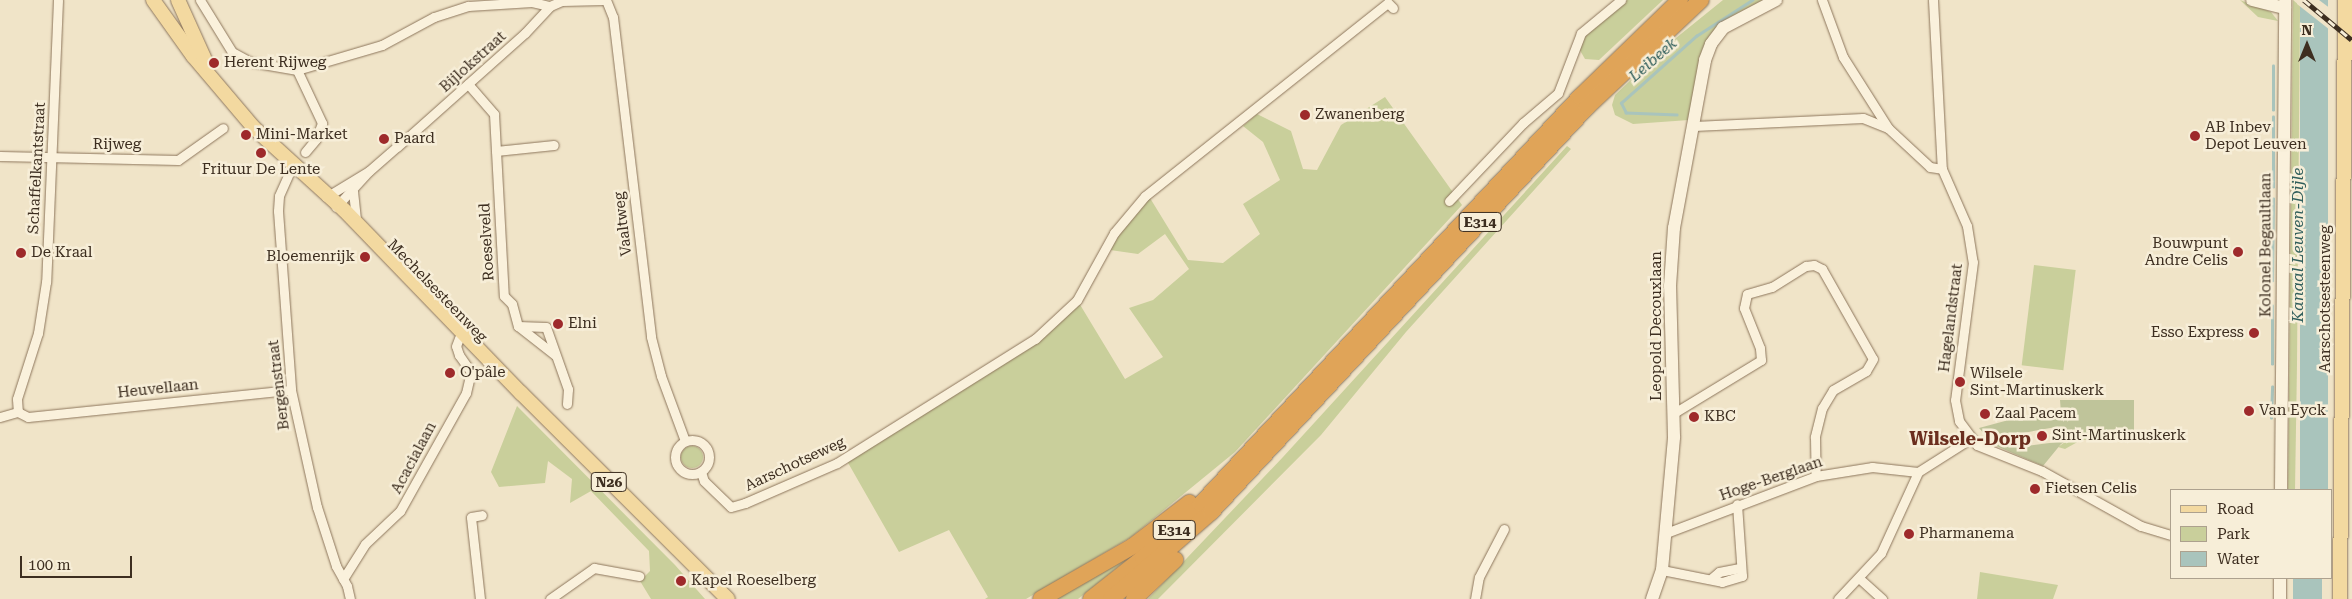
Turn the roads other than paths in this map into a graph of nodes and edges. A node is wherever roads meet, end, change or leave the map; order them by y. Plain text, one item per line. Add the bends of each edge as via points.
1 (58, 0) edge
2 (177, 0) edge
3 (200, 0) edge
4 (605, 0) edge
5 (1621, 0) edge
6 (1680, 0) edge
7 (1701, 0) edge
8 (1776, 0) edge
9 (1822, 0) edge
10 (1933, 0) edge
11 (2252, 0) edge
12 (2345, 0) edge
13 (155, 2) edge
14 (2285, 4) edge
15 (550, 6) junction
16 (1393, 8) dead end
17 (296, 70) junction
18 (468, 84) junction
19 (1694, 126) junction
20 (223, 128) dead end
21 (1888, 128) junction
22 (268, 138) junction
23 (554, 145) dead end
24 (496, 151) junction
25 (305, 152) dead end
26 (0, 156) edge
27 (52, 160) junction
28 (290, 160) junction
29 (1942, 169) junction
30 (368, 171) junction
31 (308, 178) junction
32 (283, 185) junction
33 (353, 191) junction
34 (1448, 201) dead end
35 (331, 202) junction
36 (358, 225) junction
37 (518, 326) junction
38 (459, 338) junction
39 (556, 355) junction
40 (291, 390) junction
41 (521, 393) junction
42 (567, 404) dead end
43 (18, 412) junction
44 (1674, 413) junction
45 (0, 418) edge
46 (1970, 439) junction
47 (685, 441) junction
48 (1250, 454) junction
49 (1268, 454) junction
50 (700, 472) junction
51 (1918, 472) junction
52 (1816, 476) junction
53 (2281, 489) edge
54 (1737, 504) junction
55 (482, 515) dead end
56 (1504, 529) dead end
57 (1666, 533) junction
58 (2170, 535) edge
59 (1662, 570) junction
60 (697, 571) junction
61 (639, 576) dead end
62 (342, 577) junction
63 (1860, 579) junction
64 (2280, 579) edge
65 (350, 599) edge
66 (480, 599) edge
67 (550, 599) edge
68 (718, 599) edge
69 (728, 599) edge
70 (1041, 599) edge
71 (1090, 599) edge
72 (1111, 599) edge
73 (1134, 599) edge
74 (1475, 599) edge
75 (1652, 599) edge
76 (1838, 599) edge
77 (1882, 599) edge
78 (2280, 599) edge
79 (2340, 599) edge

1 - 27 street, Schaffelkantstraat
2 - 13 main road via 168,9
2 - 22 main road, Mechelsesteenweg / N26 via 201,56
3 - 17 street via 232,52 251,62
4 - 15 street via 562,1
4 - 47 street, Vaaltweg via 613,17 651,337 661,376
5 - 34 street via 1581,33 1558,93 1523,123
6 - 48 highway, E314 via 1573,104
7 - 49 highway, E314 via 1588,107
8 - 19 street, Leopold Decouxlaan via 1723,28 1711,44 1705,60
9 - 21 street via 1843,57
10 - 29 street
11 - 14 street
12 - 79 main road, Aarschotsesteenweg
13 - 22 main road, Mechelsesteenweg / N26 via 226,98
14 - 53 street, Kolonel Begaultlaan
15 - 17 street via 532,2 468,6 434,17 382,44
15 - 18 street, Bijlokstraat
16 - 50 street, Aarschotseweg via 1388,3 1133,208 1114,233 1086,287 1057,322 1016,352 838,462 731,508 704,481
17 - 25 street via 322,123 316,139
18 - 24 street, Roeselveld via 494,114
18 - 30 street, Bijlokstraat
19 - 21 street via 1863,118
19 - 44 street, Leopold Decouxlaan via 1679,196 1671,266
20 - 27 street, Rijweg via 178,160
21 - 29 street via 1930,167
22 - 28 main road, Mechelsesteenweg / N26
23 - 24 street
24 - 37 street, Roeselveld via 504,296 512,304
26 - 27 street, Rijweg
27 - 43 street, Schaffelkantstraat via 46,282 38,334 18,398
28 - 31 main road, Mechelsesteenweg / N26
28 - 32 street, Bergenstraat via 289,176
29 - 46 street, Hagelandstraat via 1963,214 1972,253 1973,272 1955,400 1959,421
30 - 33 street, Bijlokstraat
30 - 35 street, Bijlokstraat
31 - 32 street
31 - 35 main road, Mechelsesteenweg / N26
32 - 40 street, Bergenstraat via 278,211
33 - 35 street, Bijlokstraat
33 - 36 street
35 - 36 main road, Mechelsesteenweg / N26
35 - 38 main road, Mechelsesteenweg / N26
36 - 41 main road, Mechelsesteenweg / N26
37 - 39 street
37 - 39 street via 546,327
38 - 41 main road, Mechelsesteenweg / N26
38 - 62 street, Acacialaan via 456,346 459,355 471,372 466,393 400,511 365,544
39 - 42 street via 568,389
40 - 43 street, Heuvellaan via 28,417
40 - 62 street, Bergenstraat via 317,507
41 - 60 main road, Mechelsesteenweg / N26
43 - 45 street
44 - 52 street via 1762,360 1744,308 1747,294 1776,285 1806,266 1814,265 1822,269 1872,359 1866,371 1833,390 1822,408 1815,437
44 - 57 street, Leopold Decouxlaan
46 - 51 street
46 - 58 street via 2066,483 2141,526
47 - 50 street via 702,443 708,452 708,464
47 - 50 street via 676,449 676,466 686,474
48 - 70 highway via 1238,458 1196,498 1132,546
48 - 71 highway, E314 via 1143,558
49 - 72 highway, E314 via 1211,512
49 - 73 highway via 1260,471
51 - 52 street, Hoge-Berglaan via 1872,467
51 - 63 street via 1882,553
52 - 54 street, Hoge-Berglaan
54 - 57 street, Hoge-Berglaan
54 - 59 street via 1742,576 1722,582
55 - 66 street via 471,517
56 - 74 street via 1479,577
57 - 59 street, Leopold Decouxlaan
59 - 75 street, Leopold Decouxlaan
60 - 68 main road, Mechelsesteenweg / N26
60 - 69 main road, Mechelsesteenweg / N26
61 - 67 street via 594,568
62 - 65 street
63 - 76 street
63 - 77 street
64 - 78 street

